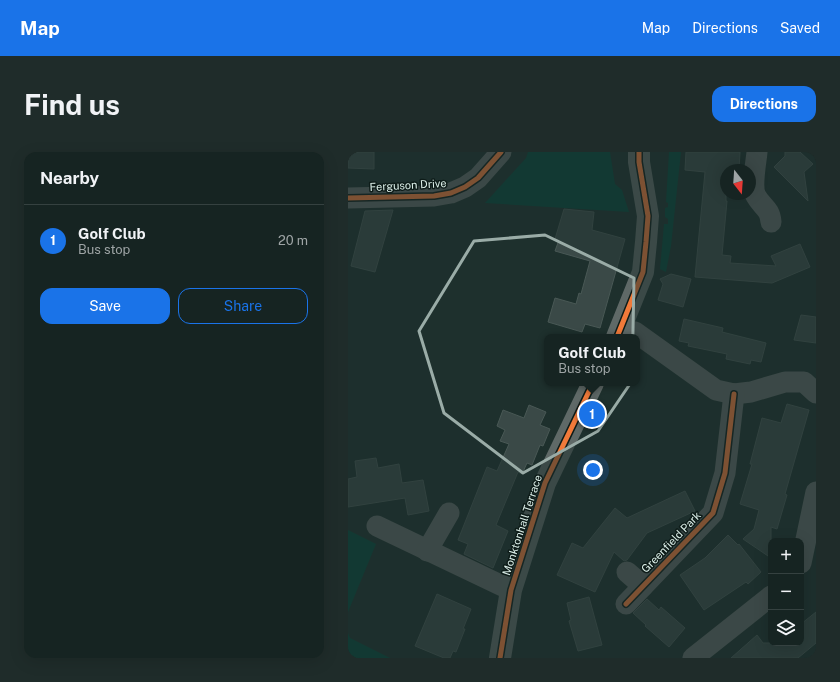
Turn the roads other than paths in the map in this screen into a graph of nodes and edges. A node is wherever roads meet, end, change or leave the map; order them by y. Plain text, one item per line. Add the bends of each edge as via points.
1 (501, 152) edge
2 (639, 152) edge
3 (757, 152) edge
4 (348, 198) edge
5 (771, 222) dead end
6 (619, 333) edge
7 (638, 334) edge
8 (640, 336) edge
9 (592, 386) edge
10 (816, 393) edge
11 (734, 394) junction
12 (816, 492) edge
13 (449, 513) dead end
14 (376, 526) dead end
15 (804, 549) edge
16 (427, 551) junction
17 (627, 572) dead end
18 (643, 586) junction
19 (511, 590) junction
20 (768, 598) edge
21 (626, 604) dead end
22 (500, 658) edge
23 (693, 658) edge

1 - 4 street, Ferguson Drive via 478,178 465,188 451,193 434,196
2 - 6 main road via 648,216 643,272
3 - 5 street via 754,190 771,214
6 - 7 street
8 - 11 street via 716,390
9 - 19 main road, Monktonhall Terrace via 545,483
10 - 11 street via 804,382 785,382
11 - 18 street, Greenfield Park via 725,473 713,513
12 - 15 street
13 - 16 street
14 - 16 street
16 - 19 street
17 - 18 street, Greenfield Park
18 - 21 street, Greenfield Park
19 - 22 main road, Monktonhall Terrace
20 - 23 street

